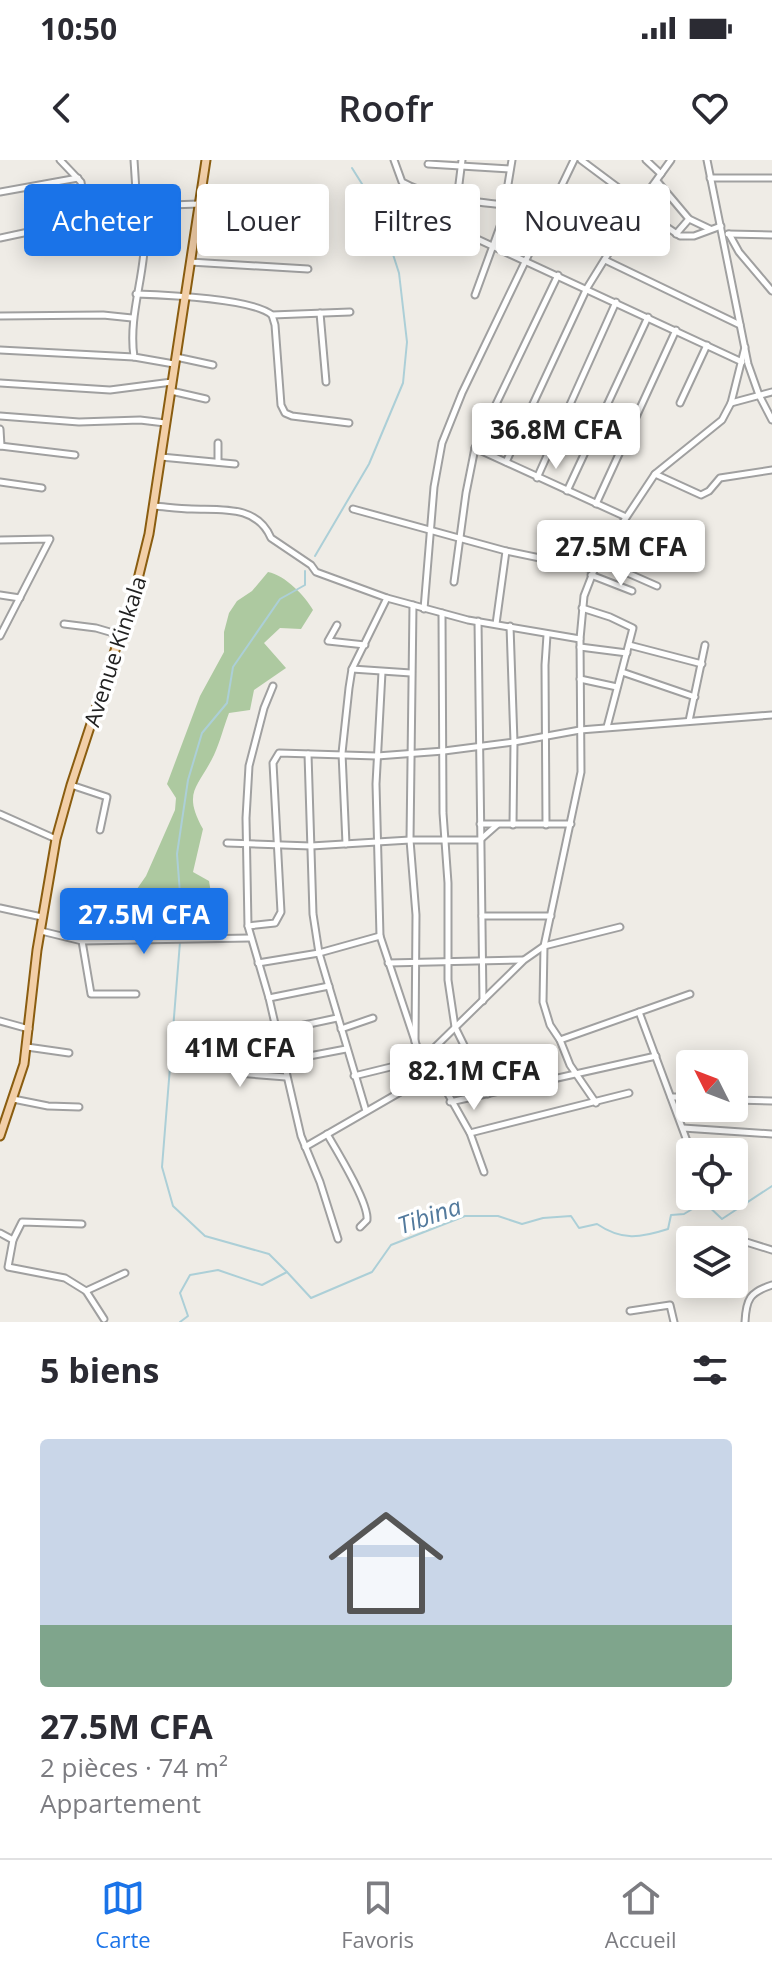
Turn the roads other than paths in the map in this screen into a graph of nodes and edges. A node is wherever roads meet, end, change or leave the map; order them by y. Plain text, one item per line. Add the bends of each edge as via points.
1 (60, 160) edge
2 (134, 160) edge
3 (206, 160) edge
4 (394, 160) edge
5 (512, 160) edge
6 (574, 160) edge
7 (581, 160) edge
8 (646, 160) edge
9 (671, 160) edge
10 (707, 160) edge
11 (461, 163) edge
12 (428, 164) dead end
13 (510, 169) junction
14 (661, 174) junction
15 (78, 178) junction
16 (710, 178) junction
17 (772, 178) edge
18 (657, 181) junction
19 (80, 184) edge
20 (136, 184) edge
21 (202, 184) edge
22 (408, 184) edge
23 (458, 184) edge
24 (508, 184) edge
25 (611, 184) edge
26 (655, 184) edge
27 (0, 192) edge
28 (197, 217) edge
29 (689, 219) junction
30 (721, 226) junction
31 (670, 229) edge
32 (710, 229) junction
33 (24, 233) edge
34 (676, 234) junction
35 (726, 234) junction
36 (772, 235) edge
37 (0, 238) edge
38 (480, 239) edge
39 (496, 239) edge
40 (494, 246) junction
41 (143, 256) edge
42 (607, 256) edge
43 (605, 259) junction
44 (527, 261) junction
45 (190, 262) junction
46 (308, 269) dead end
47 (558, 275) junction
48 (763, 279) junction
49 (772, 279) edge
50 (587, 288) junction
51 (772, 291) edge
52 (136, 294) junction
53 (475, 295) dead end
54 (185, 296) junction
55 (616, 302) junction
56 (350, 312) dead end
57 (320, 313) junction
58 (272, 315) junction
59 (0, 316) edge
60 (648, 317) junction
61 (132, 318) junction
62 (741, 325) junction
63 (676, 330) junction
64 (707, 345) junction
65 (745, 347) junction
66 (0, 350) edge
67 (134, 357) junction
68 (175, 360) junction
69 (742, 362) junction
70 (213, 365) dead end
71 (326, 382) dead end
72 (0, 383) edge
73 (171, 386) junction
74 (772, 392) edge
75 (759, 395) junction
76 (206, 399) dead end
77 (680, 403) dead end
78 (731, 403) junction
79 (0, 416) edge
80 (772, 420) edge
81 (165, 423) junction
82 (349, 423) dead end
83 (0, 429) edge
84 (218, 443) dead end
85 (0, 446) edge
86 (475, 448) junction
87 (75, 455) dead end
88 (159, 456) junction
89 (218, 462) junction
90 (506, 462) junction
91 (235, 464) dead end
92 (772, 470) edge
93 (655, 474) junction
94 (537, 478) junction
95 (0, 482) edge
96 (42, 488) dead end
97 (567, 491) junction
98 (596, 504) junction
99 (154, 506) junction
100 (353, 509) dead end
101 (626, 517) junction
102 (430, 531) junction
103 (462, 537) junction
104 (0, 540) edge
105 (506, 551) junction
106 (598, 560) junction
107 (592, 572) junction
108 (454, 582) dead end
109 (657, 586) dead end
110 (632, 591) dead end
111 (0, 595) edge
112 (20, 598) junction
113 (387, 598) junction
114 (413, 605) junction
115 (582, 608) junction
116 (424, 609) junction
117 (442, 613) junction
118 (478, 621) junction
119 (64, 624) dead end
120 (496, 624) junction
121 (337, 625) dead end
122 (510, 626) junction
123 (1, 633) edge
124 (120, 635) junction
125 (547, 635) junction
126 (580, 639) junction
127 (365, 645) junction
128 (629, 645) junction
129 (705, 645) dead end
130 (580, 647) junction
131 (627, 653) junction
132 (702, 664) junction
133 (352, 669) junction
134 (382, 672) junction
135 (622, 672) junction
136 (412, 673) junction
137 (580, 679) junction
138 (273, 686) dead end
139 (617, 687) junction
140 (695, 697) junction
141 (771, 714) edge
142 (689, 721) junction
143 (607, 727) junction
144 (580, 730) junction
145 (545, 737) junction
146 (514, 742) junction
147 (478, 746) junction
148 (444, 751) junction
149 (342, 753) junction
150 (411, 753) junction
151 (308, 754) junction
152 (377, 756) junction
153 (71, 785) junction
154 (0, 814) edge
155 (480, 824) junction
156 (571, 824) junction
157 (497, 825) junction
158 (513, 825) junction
159 (546, 825) junction
160 (100, 830) dead end
161 (56, 839) junction
162 (410, 840) junction
163 (480, 840) junction
164 (377, 842) junction
165 (444, 842) junction
166 (227, 843) dead end
167 (246, 843) junction
168 (346, 844) junction
169 (279, 846) junction
170 (311, 846) junction
171 (0, 908) edge
172 (482, 916) junction
173 (551, 916) junction
174 (42, 917) junction
175 (248, 926) junction
176 (620, 927) dead end
177 (40, 931) junction
178 (380, 936) junction
179 (250, 938) junction
180 (82, 941) junction
181 (544, 946) junction
182 (319, 953) junction
183 (524, 960) junction
184 (448, 961) junction
185 (416, 962) junction
186 (258, 963) junction
187 (388, 963) junction
188 (481, 963) junction
189 (329, 986) junction
190 (136, 994) dead end
191 (690, 994) dead end
192 (269, 998) junction
193 (483, 1001) junction
194 (639, 1012) junction
195 (338, 1017) junction
196 (373, 1018) dead end
197 (0, 1021) edge
198 (455, 1027) junction
199 (341, 1029) junction
200 (30, 1030) junction
201 (276, 1031) junction
202 (560, 1040) junction
203 (415, 1042) junction
204 (27, 1047) junction
205 (346, 1049) junction
206 (69, 1053) dead end
207 (234, 1054) dead end
208 (423, 1056) junction
209 (656, 1056) junction
210 (504, 1058) dead end
211 (283, 1061) junction
212 (432, 1064) junction
213 (475, 1066) junction
214 (576, 1074) junction
215 (354, 1076) junction
216 (286, 1077) junction
217 (629, 1093) dead end
218 (488, 1094) junction
219 (671, 1097) junction
220 (676, 1097) edge
221 (13, 1099) junction
222 (748, 1100) edge
223 (772, 1101) edge
224 (450, 1102) junction
225 (596, 1103) junction
226 (79, 1107) dead end
227 (366, 1111) junction
228 (683, 1128) junction
229 (470, 1133) junction
230 (327, 1134) junction
231 (772, 1134) edge
232 (0, 1136) edge
233 (686, 1138) edge
234 (305, 1147) junction
235 (484, 1172) dead end
236 (82, 1224) dead end
237 (360, 1227) dead end
238 (0, 1233) edge
239 (338, 1239) dead end
240 (13, 1240) junction
241 (748, 1243) edge
242 (772, 1250) edge
243 (125, 1273) dead end
244 (772, 1285) edge
245 (86, 1291) junction
246 (630, 1311) dead end
247 (104, 1319) dead end
248 (674, 1322) edge
249 (745, 1322) edge

1 - 15 street
2 - 20 street
3 - 21 main road, Avenue Kinkala
4 - 22 street via 402,182
5 - 13 street
6 - 44 street
7 - 25 street
8 - 14 street
9 - 14 street
10 - 16 street
11 - 12 street
11 - 13 street
11 - 23 street
13 - 24 street
14 - 18 street
15 - 19 street
15 - 27 street
16 - 17 street
16 - 30 street
18 - 26 street
18 - 29 street
28 - 45 main road, Avenue Kinkala
29 - 32 street
29 - 34 street
30 - 32 street
30 - 35 street
31 - 34 street
32 - 34 street via 694,236
33 - 37 street
35 - 36 street
35 - 48 street
35 - 62 street
38 - 40 street
39 - 40 street
40 - 44 street
40 - 53 street
41 - 52 street
42 - 43 street
43 - 50 street
43 - 62 street
44 - 47 street
44 - 102 street via 442,443
45 - 46 street
45 - 54 main road, Avenue Kinkala
47 - 50 street
47 - 86 street
48 - 49 street
48 - 51 street
50 - 55 street
50 - 90 street
52 - 54 street
52 - 61 street
54 - 58 street via 261,308
54 - 68 main road, Avenue Kinkala
55 - 60 street
55 - 94 street
56 - 57 street
57 - 58 street
57 - 71 street
58 - 82 street via 285,413
59 - 61 street
60 - 63 street
60 - 97 street
61 - 67 street
62 - 65 street
63 - 64 street
63 - 98 street
64 - 69 street
64 - 77 street
65 - 69 street
65 - 75 street
66 - 67 street
67 - 68 street
68 - 70 street
68 - 73 main road, Avenue Kinkala
69 - 78 street
72 - 73 street via 110,390
73 - 76 street
73 - 81 main road, Avenue Kinkala
74 - 75 street
75 - 78 street
75 - 80 street
78 - 93 street via 717,427
79 - 81 street
81 - 88 main road, Avenue Kinkala
83 - 85 street
84 - 89 street
85 - 87 street
86 - 90 street
86 - 103 street
88 - 89 street
88 - 99 main road, Avenue Kinkala
89 - 91 street
90 - 94 street
92 - 93 street via 720,478 701,495
93 - 101 street
94 - 97 street
95 - 96 street
97 - 98 street
98 - 101 street
99 - 113 street via 249,514 316,572
99 - 124 main road, Avenue Kinkala
100 - 102 street
101 - 106 street
102 - 103 street
102 - 116 street
103 - 105 street
103 - 108 street
104 - 112 street via 50,539
105 - 107 street
105 - 120 street
106 - 107 street
106 - 109 street
107 - 110 street
107 - 115 street
111 - 112 street
112 - 123 street
113 - 114 street
113 - 127 street
114 - 116 street
114 - 136 street
115 - 126 street
115 - 128 street via 631,625
116 - 117 street
117 - 118 street
117 - 148 street
118 - 120 street
118 - 147 street
119 - 124 street
120 - 122 street
121 - 127 street via 328,641
122 - 125 street
122 - 146 street
124 - 153 main road, Avenue Kinkala
125 - 126 street
125 - 145 street
126 - 130 street
127 - 133 street
128 - 131 street
128 - 132 street
129 - 132 street
130 - 131 street
130 - 137 street
131 - 135 street
132 - 140 street
133 - 134 street
133 - 149 street
134 - 136 street
134 - 152 street
135 - 139 street
135 - 140 street
136 - 150 street
137 - 139 street
137 - 144 street
138 - 167 street via 249,766
139 - 143 street
140 - 142 street
141 - 142 street
142 - 143 street
143 - 144 street
144 - 145 street
144 - 156 street via 581,772
145 - 146 street
145 - 159 street
146 - 147 street
146 - 158 street
147 - 148 street
147 - 155 street
148 - 150 street
148 - 165 street
149 - 151 street
149 - 152 street
149 - 168 street
150 - 152 street
150 - 162 street
151 - 169 street via 284,752 274,759
151 - 170 street
152 - 164 street
153 - 160 street via 107,797
153 - 161 main road, Avenue Kinkala
154 - 161 street
155 - 157 street
155 - 163 street
156 - 159 street
156 - 173 street
157 - 158 street
157 - 163 street
158 - 159 street
161 - 174 main road, Avenue Kinkala
162 - 164 street
162 - 165 street
162 - 185 street
163 - 165 street
163 - 172 street
164 - 168 street
164 - 178 street
165 - 184 street
166 - 167 street
167 - 169 street
167 - 175 street
168 - 170 street
169 - 170 street
169 - 175 street via 279,918
170 - 182 street
171 - 174 street
172 - 173 street
172 - 188 street
173 - 181 street
174 - 177 main road, Avenue Kinkala
175 - 179 street
176 - 181 street
177 - 180 street
177 - 200 main road, Avenue Kinkala
178 - 182 street
178 - 187 street
179 - 180 street
179 - 186 street
180 - 190 street via 91,994
181 - 183 street
181 - 202 street via 543,1002
182 - 186 street
182 - 189 street
183 - 188 street
183 - 193 street
184 - 185 street
184 - 188 street
184 - 198 street
185 - 187 street
185 - 203 street
186 - 192 street
187 - 203 street
188 - 193 street
189 - 192 street
189 - 195 street
191 - 194 street
192 - 201 street
193 - 198 street
194 - 202 street
194 - 209 street
195 - 199 street
195 - 201 street
196 - 199 street
197 - 200 street
198 - 208 street
198 - 213 street
199 - 205 street
200 - 204 main road, Avenue Kinkala
201 - 211 street
202 - 214 street
203 - 208 street
204 - 206 street
204 - 221 main road, Avenue Kinkala
205 - 211 street
205 - 215 street
207 - 216 street via 237,1073
208 - 212 street
208 - 215 street
209 - 214 street
209 - 219 street
210 - 213 street
211 - 216 street
212 - 224 street
212 - 227 street via 402,1091
213 - 218 street
214 - 218 street
214 - 225 street
215 - 227 street
216 - 234 street
217 - 225 street
218 - 224 street
219 - 220 street
219 - 228 street
221 - 226 street
221 - 232 main road, Avenue Kinkala
222 - 223 street
224 - 229 street
225 - 229 street
227 - 230 street
228 - 231 street
228 - 233 street
229 - 235 street
230 - 234 street
230 - 237 street via 367,1212
234 - 239 street
236 - 240 street via 23,1221
238 - 240 street
240 - 245 street via 8,1267 65,1278
241 - 242 street
243 - 245 street
244 - 249 street via 749,1297
245 - 247 street
246 - 248 street via 670,1305

